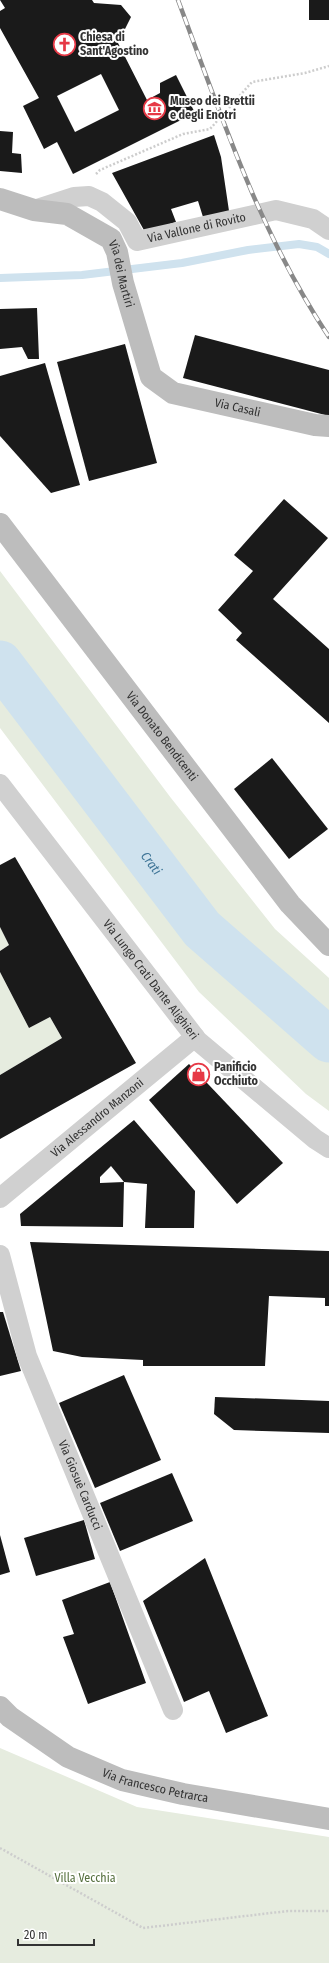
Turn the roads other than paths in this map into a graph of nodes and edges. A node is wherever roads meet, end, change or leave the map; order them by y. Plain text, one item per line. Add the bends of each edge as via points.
1 (0, 199) edge
2 (34, 210) junction
3 (329, 230) edge
4 (152, 377) joint
5 (329, 426) edge
6 (0, 524) edge
7 (0, 784) edge
8 (329, 945) edge
9 (195, 1037) junction
10 (329, 1148) edge
11 (0, 1198) edge
12 (0, 1255) edge
13 (0, 1707) edge
14 (173, 1710) dead end
15 (329, 1818) edge

1 - 2 street, Via dei Martiri
2 - 3 street, Via Vallone di Rovito via 74,197 89,196 102,202 127,222 137,241 276,210 313,219
2 - 4 street, Via dei Martiri via 67,214 111,239 117,252 123,283
4 - 5 street, Via Casali via 173,393
6 - 8 street, Via Donato Bendicenti via 290,904
7 - 9 street, Via Lungo Crati Dante Alighieri
9 - 10 street, Via Lungo Crati Dante Alighieri
9 - 11 street, Via Alessandro Manzoni
12 - 14 street, Via Giosuè Carducci via 27,1356
13 - 15 street, Via Francesco Petrarca via 10,1717 68,1757 122,1780 183,1794

